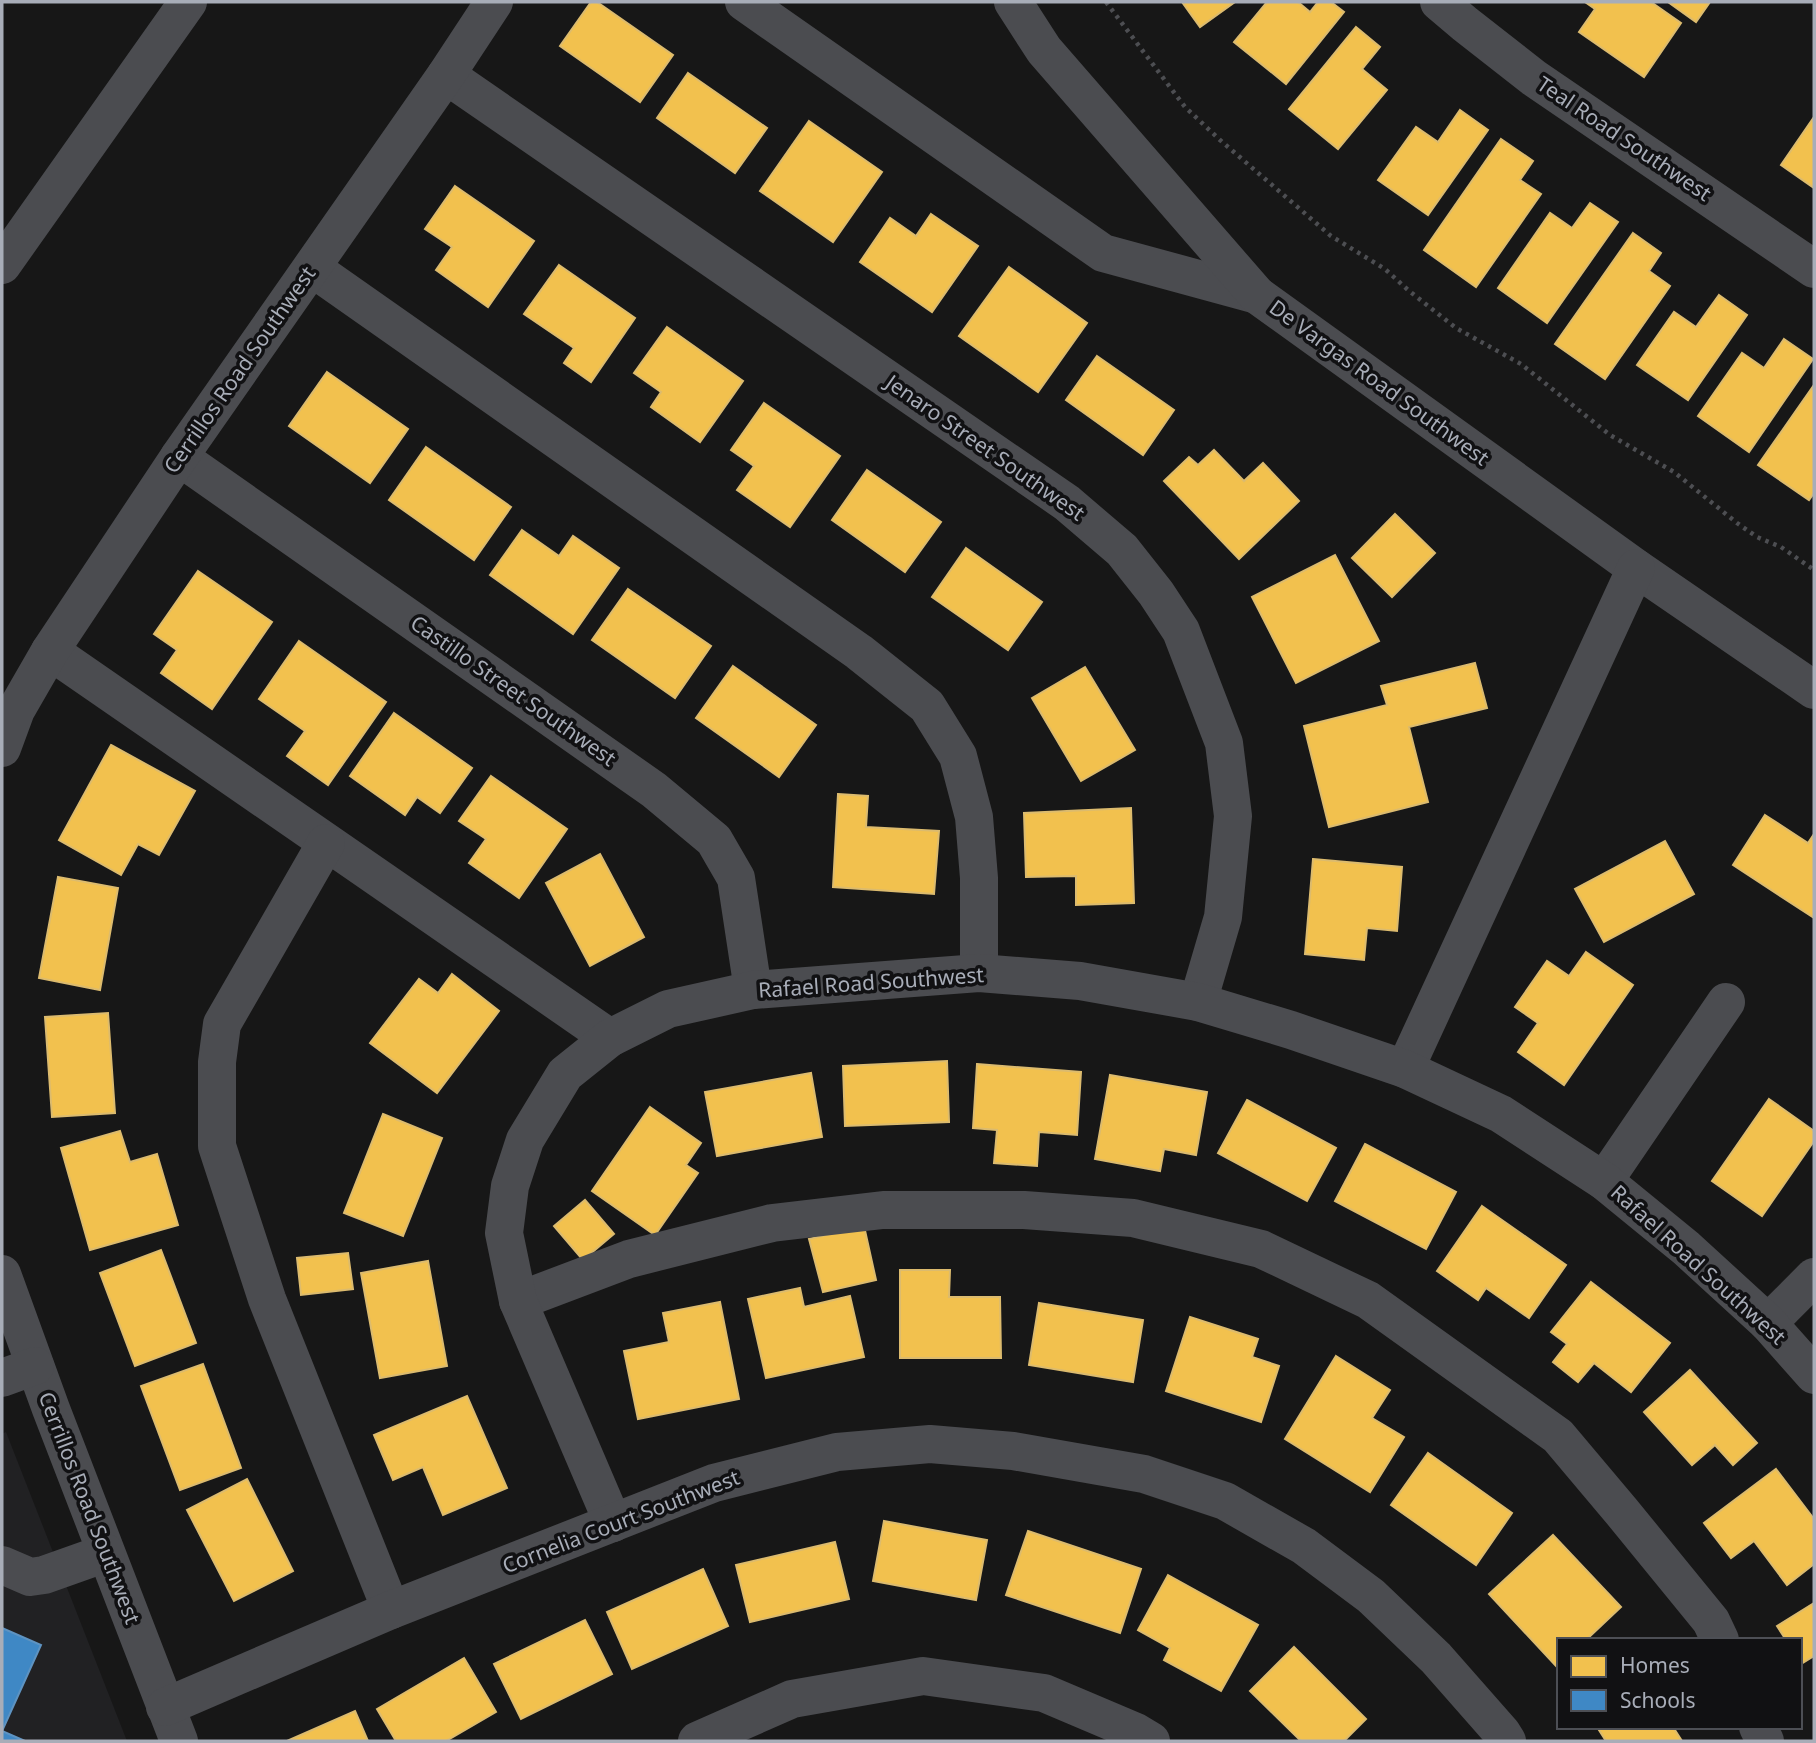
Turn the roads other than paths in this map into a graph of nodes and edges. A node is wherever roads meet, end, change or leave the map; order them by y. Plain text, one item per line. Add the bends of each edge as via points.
1 (188, 2) edge
2 (494, 2) edge
3 (744, 2) edge
4 (1013, 2) edge
5 (1461, 9) edge
6 (446, 75) junction
7 (2, 265) edge
8 (312, 268) junction
9 (1814, 269) edge
10 (1257, 295) junction
11 (179, 457) junction
12 (1636, 568) junction
13 (50, 651) junction
14 (1814, 690) edge
15 (2, 748) edge
16 (326, 843) junction
17 (979, 973) junction
18 (753, 990) junction
19 (1198, 1002) junction
20 (1726, 1002) dead end
21 (610, 1038) junction
22 (1405, 1069) junction
23 (1604, 1181) junction
24 (2, 1274) edge
25 (1814, 1277) edge
26 (518, 1301) junction
27 (1768, 1323) junction
28 (18, 1372) edge
29 (1814, 1375) edge
30 (613, 1522) junction
31 (106, 1552) junction
32 (2, 1565) edge
33 (391, 1610) junction
34 (1719, 1638) edge
35 (172, 1724) edge
36 (697, 1741) edge
37 (1150, 1741) edge
38 (1507, 1741) edge

1 - 7 street
2 - 6 street, Cerrillos Road Southwest
3 - 10 street via 1104,253
4 - 10 street, De Vargas Road Southwest via 1044,50
5 - 9 street, Teal Road Southwest via 1534,78
6 - 8 street, Cerrillos Road Southwest
6 - 19 street, Jenaro Street Southwest via 1067,503 1122,550 1181,631 1224,743 1233,816 1223,918
8 - 11 street, Cerrillos Road Southwest
8 - 17 street via 859,652 927,706 958,756 974,817
10 - 12 street, De Vargas Road Southwest
11 - 13 street, Cerrillos Road Southwest
11 - 18 street, Castillo Street Southwest via 654,790 714,840 736,878
12 - 14 street, De Vargas Road Southwest
12 - 22 street
13 - 15 street, Cerrillos Road Southwest via 16,710
13 - 16 street
16 - 21 street
16 - 33 street via 222,1024 216,1062 216,1146 267,1299
17 - 18 street, Rafael Road Southwest
17 - 19 street, Rafael Road Southwest via 1080,981
18 - 21 street, Rafael Road Southwest via 668,1009
19 - 22 street, Rafael Road Southwest
20 - 23 street
21 - 26 street, Rafael Road Southwest via 565,1074 525,1140 510,1186 504,1233
22 - 23 street, Rafael Road Southwest via 1502,1114
23 - 27 street, Rafael Road Southwest
24 - 28 street, Cerrillos Road Southwest
25 - 27 street
26 - 30 street, Rafael Road Southwest
26 - 34 street via 629,1259 772,1223 883,1210 1024,1210 1133,1219 1261,1249 1368,1300 1558,1436 1711,1621
27 - 29 street, Rafael Road Southwest
28 - 31 street, Cerrillos Road Southwest
30 - 33 street, Cornelia Court Southwest
30 - 38 street, Cornelia Court Southwest via 714,1483 837,1452 930,1444 1013,1451 1144,1474 1225,1501 1304,1546 1371,1597 1436,1658
31 - 32 street via 30,1577
31 - 35 street, Cerrillos Road Southwest
33 - 35 street, Cornelia Court Southwest
36 - 37 street via 792,1699 923,1676 1044,1693

